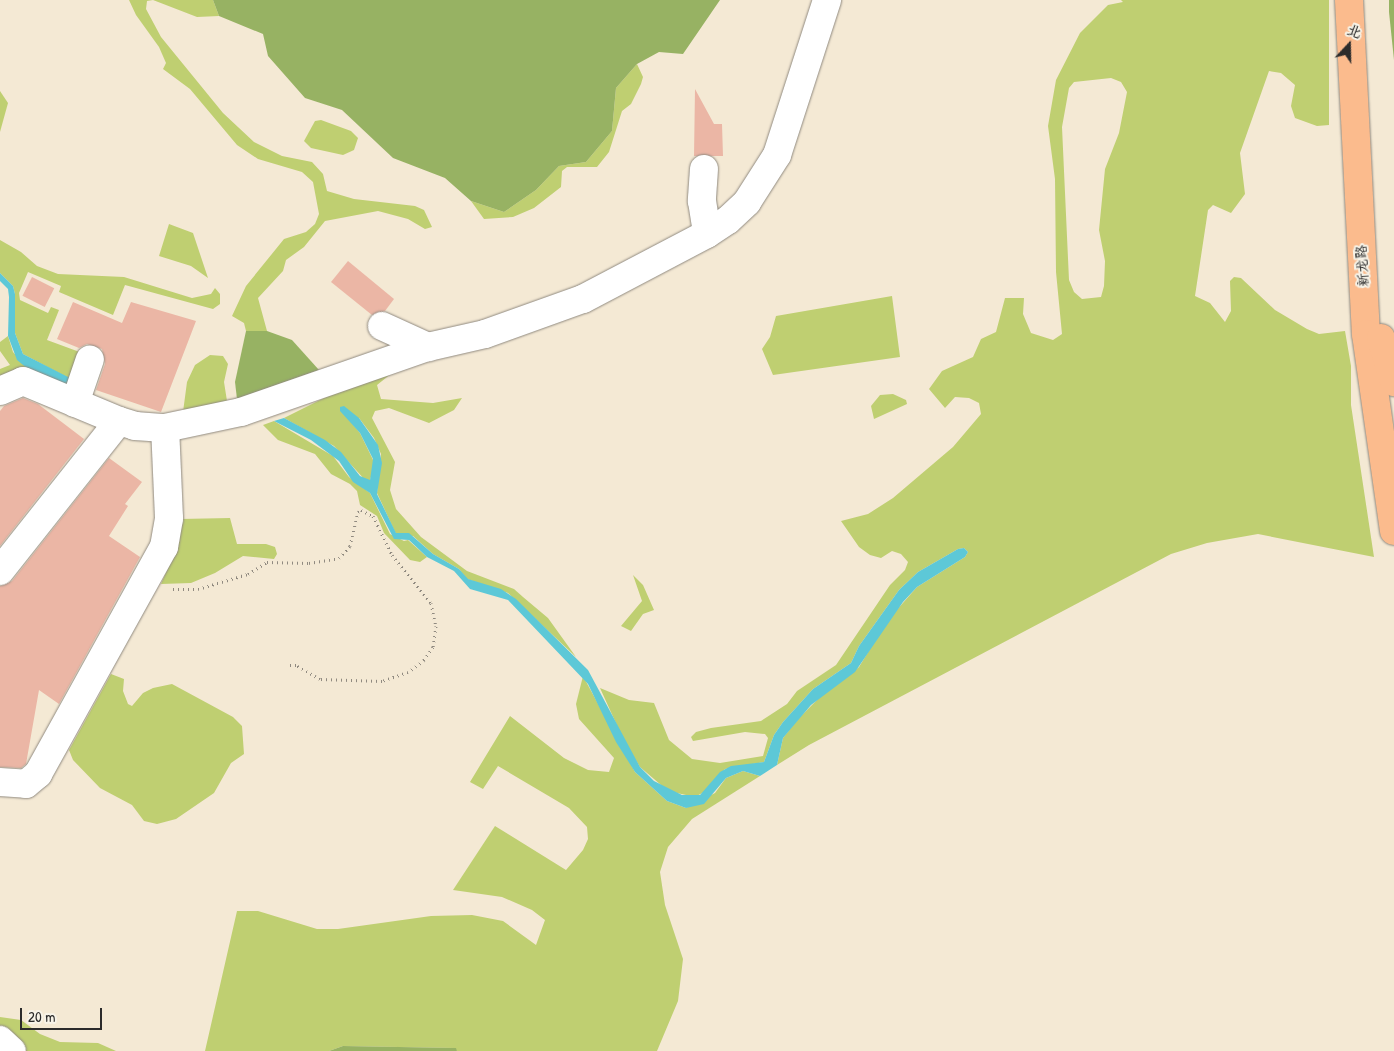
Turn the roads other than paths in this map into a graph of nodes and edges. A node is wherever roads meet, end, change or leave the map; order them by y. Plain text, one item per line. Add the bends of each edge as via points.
1 (827, 0) edge
2 (1349, 0) edge
3 (1360, 0) edge
4 (704, 169) dead end
5 (707, 234) junction
6 (382, 326) dead end
7 (1379, 335) junction
8 (428, 347) junction
9 (90, 359) dead end
10 (1394, 382) edge
11 (0, 391) edge
12 (75, 403) junction
13 (119, 421) junction
14 (1394, 427) edge
15 (165, 428) junction
16 (1394, 526) edge
17 (0, 571) edge
18 (0, 782) edge
19 (0, 1040) edge
20 (12, 1051) edge

1 - 5 street via 777,155 747,202
2 - 16 main road, 新龙路 via 1366,334
3 - 7 main road, 新龙路
4 - 5 street via 702,201
5 - 8 street via 583,299 485,334
6 - 8 street
7 - 10 main road
7 - 14 main road, 新龙路
8 - 15 street via 241,412
9 - 12 street
11 - 12 street via 23,381
12 - 13 street
13 - 15 street via 135,426
13 - 17 street
15 - 18 street via 168,531 164,547 38,774 26,784
19 - 20 street

